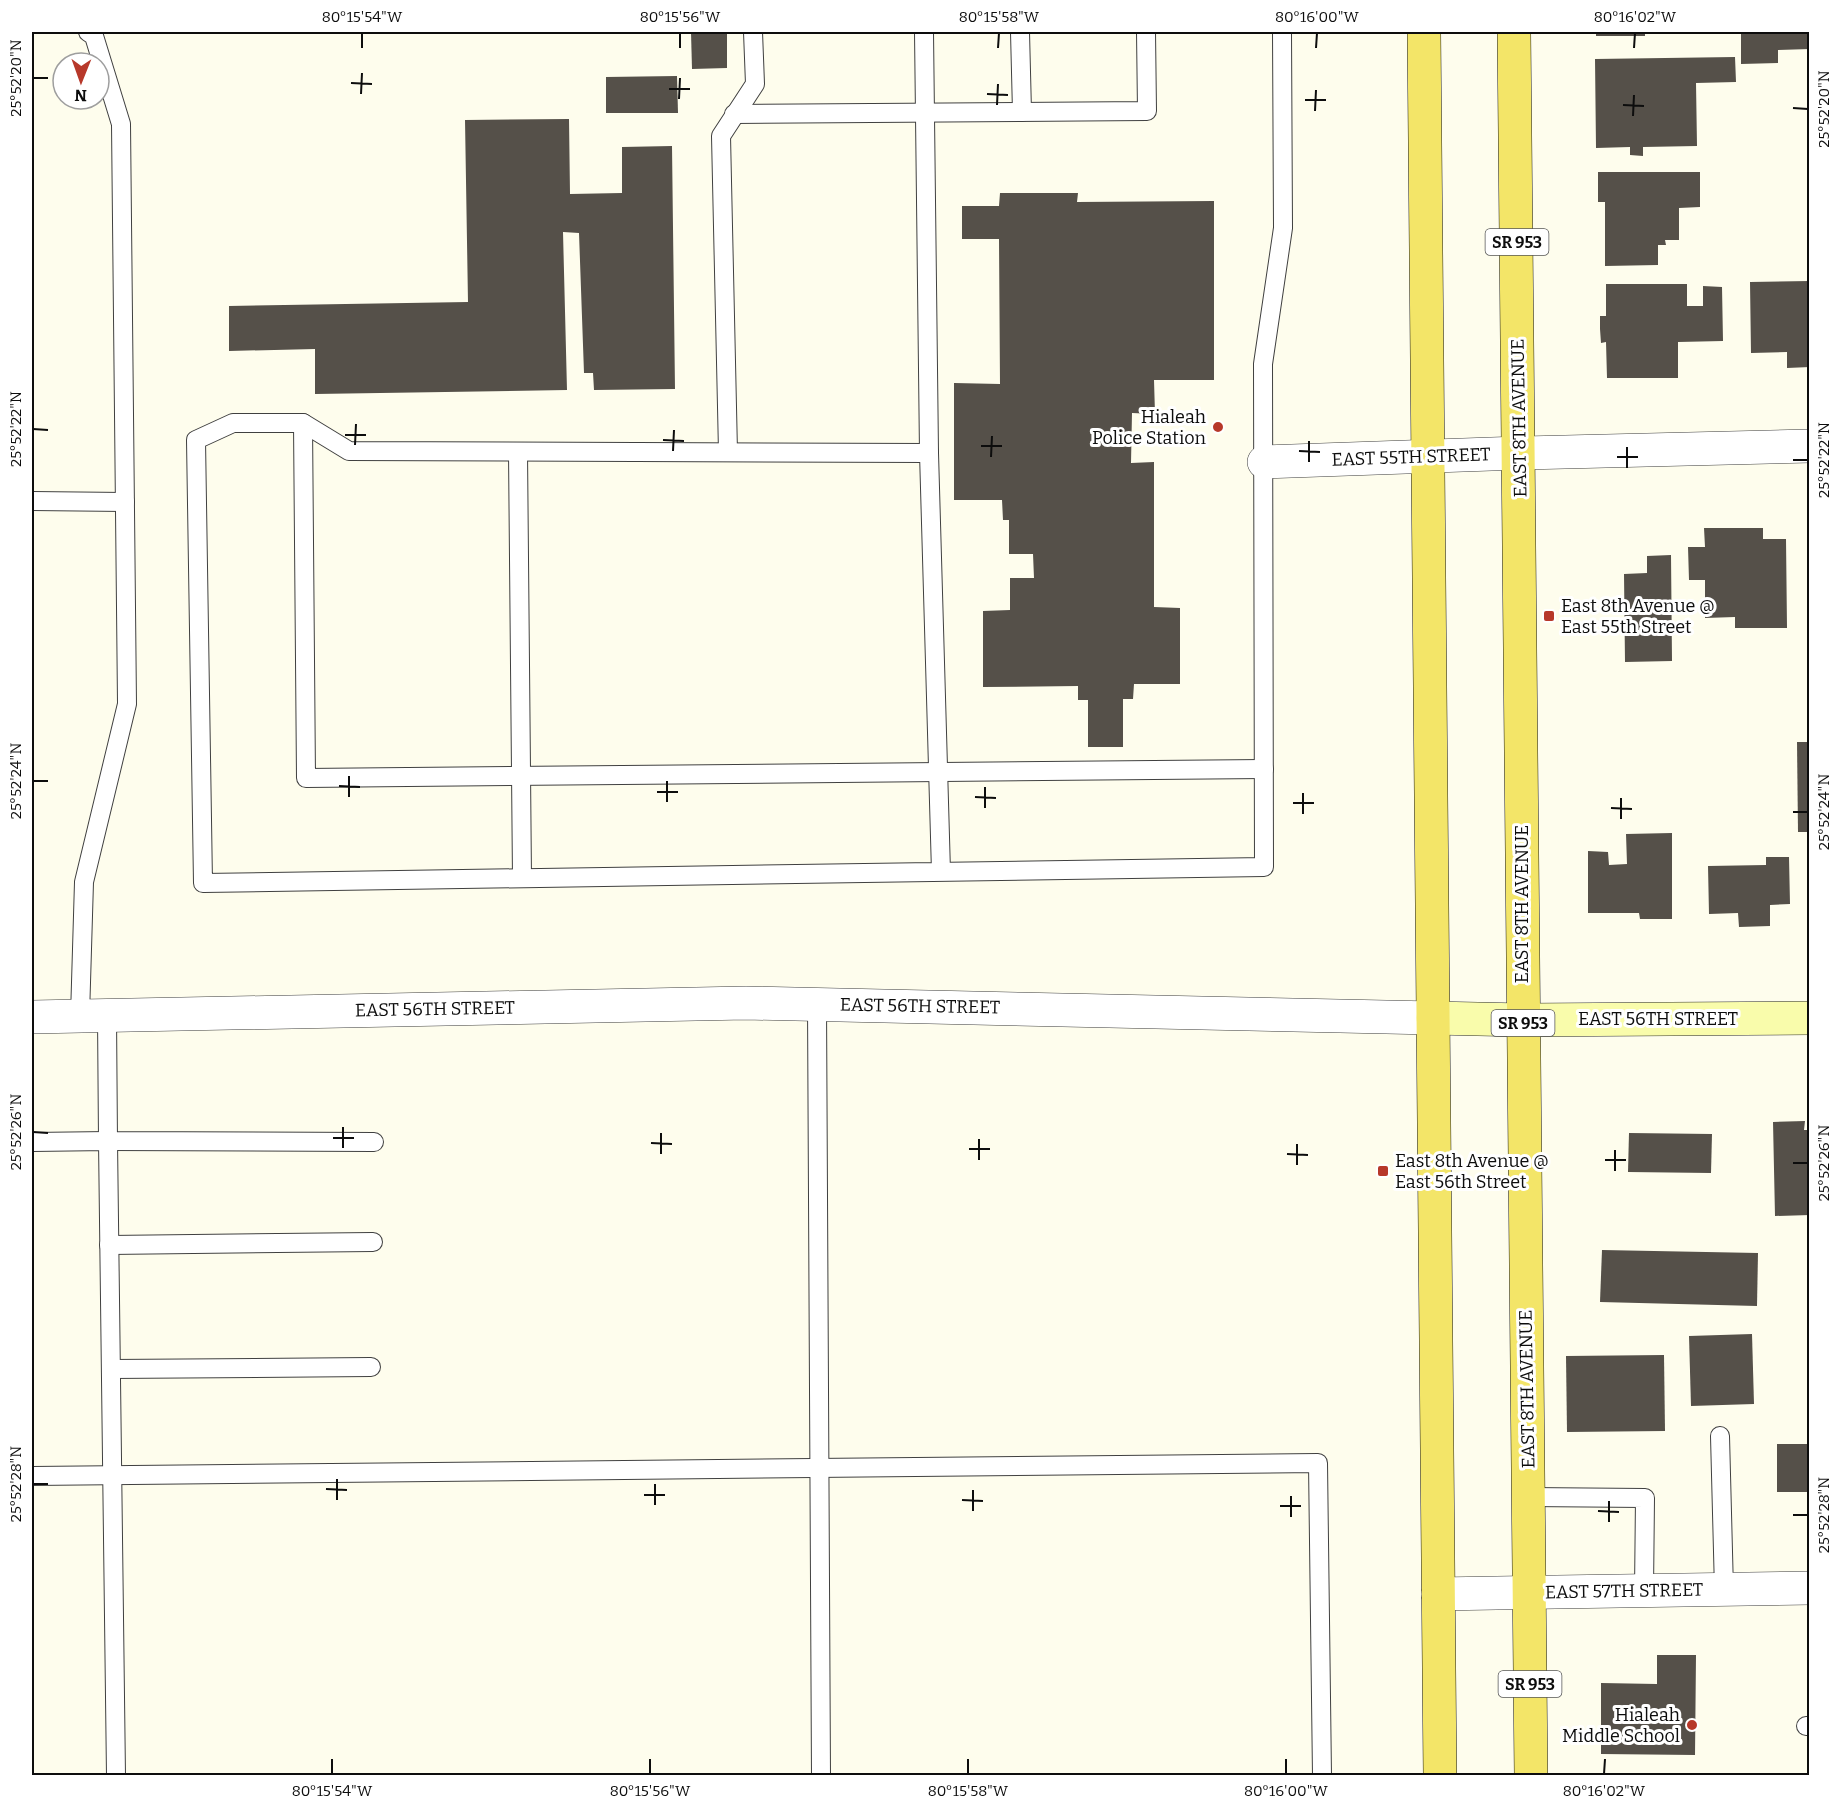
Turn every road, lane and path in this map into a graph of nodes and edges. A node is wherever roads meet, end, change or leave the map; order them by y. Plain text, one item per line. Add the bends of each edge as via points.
1 (88, 32) edge
2 (753, 32) edge
3 (924, 32) edge
4 (1020, 32) edge
5 (1146, 32) edge
6 (1282, 32) edge
7 (1424, 32) edge
8 (1515, 32) edge
9 (1022, 112) junction
10 (925, 113) junction
11 (734, 114) junction
12 (303, 423) junction
13 (1809, 446) edge
14 (518, 452) junction
15 (728, 452) junction
16 (929, 453) junction
17 (1520, 453) junction
18 (1428, 456) junction
19 (1264, 462) junction
20 (32, 501) edge
21 (125, 502) junction
22 (1264, 769) junction
23 (938, 772) junction
24 (521, 776) junction
25 (941, 872) junction
26 (522, 878) junction
27 (817, 1004) junction
28 (94, 1016) junction
29 (32, 1017) edge
30 (1433, 1018) junction
31 (1809, 1018) edge
32 (1523, 1020) junction
33 (108, 1141) junction
34 (32, 1142) edge
35 (374, 1142) dead end
36 (373, 1242) dead end
37 (109, 1245) junction
38 (371, 1367) dead end
39 (111, 1369) junction
40 (1720, 1436) dead end
41 (819, 1468) junction
42 (113, 1475) junction
43 (32, 1476) edge
44 (1528, 1497) junction
45 (1809, 1588) edge
46 (1724, 1590) junction
47 (1644, 1591) junction
48 (1530, 1593) junction
49 (1438, 1594) junction
50 (116, 1776) edge
51 (821, 1776) edge
52 (1322, 1776) edge
53 (1440, 1776) edge
54 (1531, 1776) edge

1 - 21 lane via 94,36 122,124
2 - 11 lane via 755,84
3 - 10 lane
4 - 9 lane
5 - 9 lane via 1147,111
6 - 19 lane via 1283,228 1263,364
7 - 18 main road
8 - 17 main road, EAST 8TH AVENUE / SR 953
9 - 10 lane
10 - 11 lane
10 - 16 lane
11 - 15 lane via 721,136
12 - 14 lane via 349,451
12 - 24 lane via 306,778
12 - 26 lane via 233,423 195,440 203,883
13 - 17 street, EAST 55TH STREET
14 - 15 lane
14 - 24 lane
15 - 16 lane
16 - 23 lane
17 - 18 street, EAST 55TH STREET
17 - 32 main road, EAST 8TH AVENUE / SR 953
18 - 19 street, EAST 55TH STREET
18 - 30 main road
19 - 22 lane
20 - 21 lane
21 - 28 lane via 127,704 84,882
22 - 23 lane
22 - 25 lane via 1264,867
23 - 24 lane
23 - 25 lane
24 - 26 lane
25 - 26 lane
27 - 28 street, EAST 56TH STREET
27 - 30 street, EAST 56TH STREET
27 - 41 lane
28 - 29 street, EAST 56TH STREET
28 - 33 lane
30 - 32 street, EAST 56TH STREET
30 - 49 main road
31 - 32 street, EAST 56TH STREET
32 - 44 main road, EAST 8TH AVENUE / SR 953
33 - 34 lane
33 - 35 lane
33 - 37 lane
36 - 37 lane
37 - 39 lane
38 - 39 lane
39 - 42 lane
40 - 46 lane
41 - 42 lane
41 - 51 lane
41 - 52 lane via 1318,1463
42 - 43 lane
42 - 50 lane
44 - 47 lane via 1645,1498
44 - 48 main road, EAST 8TH AVENUE / SR 953
45 - 46 street, EAST 57TH STREET
46 - 47 street, EAST 57TH STREET
47 - 48 street, EAST 57TH STREET
48 - 49 street, EAST 57TH STREET
48 - 54 main road, EAST 8TH AVENUE / SR 953
49 - 53 main road

